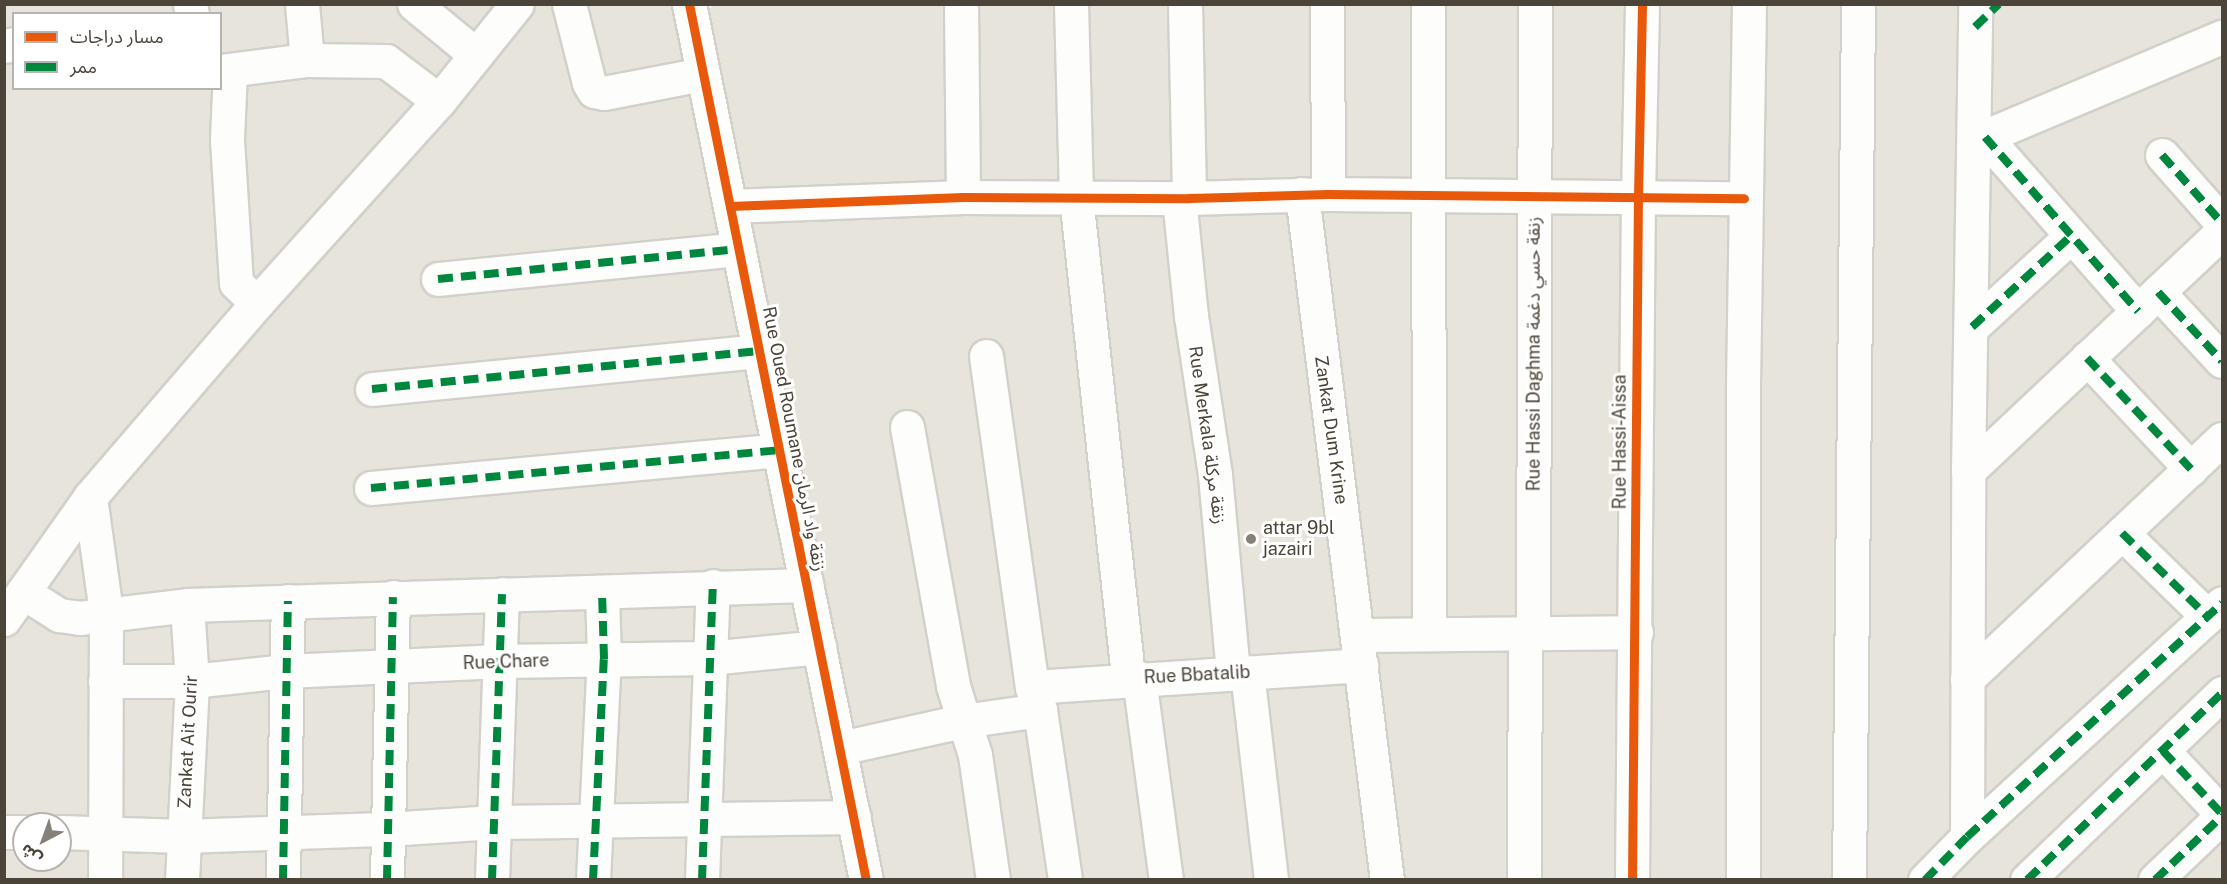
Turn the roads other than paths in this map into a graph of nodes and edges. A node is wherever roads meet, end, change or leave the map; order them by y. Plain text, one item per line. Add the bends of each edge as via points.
1 (302, 4) edge
2 (414, 4) edge
3 (517, 4) edge
4 (569, 4) edge
5 (689, 4) edge
6 (961, 4) edge
7 (1071, 4) edge
8 (1185, 4) edge
9 (1327, 4) edge
10 (1428, 4) edge
11 (1535, 4) edge
12 (1642, 4) edge
13 (1749, 4) edge
14 (1858, 4) edge
15 (1999, 4) edge
16 (1975, 16) edge
17 (2223, 37) edge
18 (476, 55) junction
19 (307, 60) junction
20 (225, 70) edge
21 (703, 74) junction
22 (439, 101) junction
23 (1980, 139) junction
24 (2162, 155) dead end
25 (1315, 194) junction
26 (1428, 194) junction
27 (1534, 195) junction
28 (1638, 196) junction
29 (963, 197) junction
30 (1076, 197) junction
31 (1184, 198) junction
32 (1744, 198) junction
33 (730, 206) junction
34 (2223, 223) edge
35 (2223, 232) edge
36 (2071, 236) junction
37 (739, 249) junction
38 (438, 279) dead end
39 (2148, 301) junction
40 (257, 303) junction
41 (1972, 327) junction
42 (759, 351) junction
43 (987, 356) dead end
44 (2087, 358) junction
45 (2223, 362) edge
46 (372, 389) dead end
47 (908, 427) dead end
48 (2223, 439) edge
49 (779, 450) junction
50 (2191, 469) junction
51 (1968, 471) junction
52 (371, 488) dead end
53 (90, 497) junction
54 (2122, 533) junction
55 (807, 585) junction
56 (713, 586) junction
57 (23, 591) junction
58 (603, 593) junction
59 (502, 594) junction
60 (393, 597) junction
61 (288, 601) junction
62 (187, 605) junction
63 (2215, 610) edge
64 (106, 613) junction
65 (4, 619) edge
66 (1529, 632) junction
67 (1636, 632) junction
68 (1429, 633) junction
69 (819, 647) junction
70 (1360, 650) junction
71 (709, 658) junction
72 (604, 659) junction
73 (500, 662) junction
74 (392, 667) junction
75 (286, 671) junction
76 (1240, 673) junction
77 (1134, 679) junction
78 (1967, 679) junction
79 (105, 681) junction
80 (192, 681) junction
81 (2223, 693) edge
82 (1036, 699) junction
83 (963, 721) junction
84 (840, 748) junction
85 (2163, 751) junction
86 (2223, 815) edge
87 (854, 817) junction
88 (706, 819) junction
89 (494, 822) junction
90 (595, 822) junction
91 (388, 829) junction
92 (284, 831) junction
93 (72, 832) edge
94 (103, 832) junction
95 (183, 836) junction
96 (1967, 837) junction
97 (105, 879) edge
98 (182, 879) edge
99 (283, 879) edge
100 (387, 879) edge
101 (492, 879) edge
102 (593, 879) edge
103 (702, 879) edge
104 (866, 879) edge
105 (993, 879) edge
106 (1065, 879) edge
107 (1166, 879) edge
108 (1271, 879) edge
109 (1387, 879) edge
110 (1524, 879) edge
111 (1632, 879) edge
112 (1743, 879) edge
113 (1849, 879) edge
114 (1925, 879) edge
115 (2026, 879) edge
116 (2155, 879) edge

1 - 19 street
2 - 18 street
3 - 18 street
4 - 21 street via 594,91 604,93
5 - 21 street, Rue Oued Roumane زنقة واد الرمان
6 - 29 street
7 - 30 street
8 - 31 street, Rue Merkala زنقة مركلة
9 - 25 street, Zankat Dum Krine
10 - 26 street
11 - 27 street, Rue Hassi Daghma زنقة حسي دغمة
12 - 28 street, Rue Hassi-Aissa
13 - 32 street
14 - 113 street
15 - 16 street
16 - 23 street
17 - 23 street
18 - 22 street
19 - 20 street
19 - 22 street via 386,61
20 - 40 street via 237,283
21 - 33 street, Rue Oued Roumane زنقة واد الرمان
22 - 40 street
23 - 36 street
23 - 41 street
24 - 34 street
25 - 26 street
25 - 31 street
25 - 70 street, Zankat Dum Krine via 1310,275
26 - 27 street
26 - 68 street
27 - 28 street
27 - 66 street, Rue Hassi Daghma زنقة حسي دغمة
28 - 32 street
28 - 67 street, Rue Hassi-Aissa
29 - 30 street
29 - 33 street
30 - 31 street
30 - 77 street
31 - 76 street, Rue Merkala زنقة مركلة via 1191,316
32 - 112 street
33 - 37 street, Rue Oued Roumane زنقة واد الرمان
35 - 39 street
36 - 39 street
36 - 41 street
37 - 38 street
37 - 42 street, Rue Oued Roumane زنقة واد الرمان
39 - 44 street
39 - 45 street
40 - 53 street
41 - 51 street
42 - 46 street
42 - 49 street, Rue Oued Roumane زنقة واد الرمان
43 - 82 street
44 - 50 street
44 - 51 street
47 - 83 street via 953,686
48 - 50 street
49 - 52 street
49 - 55 street, Rue Oued Roumane زنقة واد الرمان
50 - 54 street
51 - 78 street
53 - 57 street
53 - 64 street
54 - 63 street
54 - 78 street
55 - 56 street
55 - 69 street, Rue Oued Roumane زنقة واد الرمان
56 - 58 street
56 - 71 street
57 - 64 street via 59,615 80,618
57 - 65 street
58 - 59 street
58 - 72 street
59 - 60 street
59 - 73 street
60 - 61 street
60 - 74 street
61 - 62 street
61 - 75 street
62 - 64 street
62 - 80 street, Zankat Ait Ourir
63 - 96 street
64 - 79 street
66 - 67 street, Rue Bbatalib
66 - 68 street, Rue Bbatalib
66 - 110 street, Rue Hassi Daghma زنقة حسي دغمة
67 - 111 street, Rue Hassi-Aissa
68 - 70 street, Rue Bbatalib
69 - 71 street, Rue Chare
69 - 84 street, Rue Oued Roumane زنقة واد الرمان
70 - 76 street, Rue Bbatalib
70 - 109 street, Zankat Dum Krine
71 - 72 street, Rue Chare
71 - 88 street
72 - 73 street, Rue Chare
72 - 90 street
73 - 74 street, Rue Chare
73 - 89 street
74 - 75 street, Rue Chare
74 - 91 street
75 - 80 street, Rue Chare
75 - 92 street
76 - 77 street, Rue Bbatalib
76 - 108 street, Rue Merkala زنقة مركلة
77 - 82 street, Rue Bbatalib
77 - 107 street
78 - 96 street
79 - 80 street, Rue Chare
79 - 94 street
80 - 95 street, Zankat Ait Ourir
81 - 85 street
82 - 83 street, Rue Bbatalib
82 - 106 street
83 - 84 street, Rue Bbatalib
83 - 105 street via 975,755
84 - 87 street, Rue Oued Roumane زنقة واد الرمان
85 - 86 street
85 - 115 street
86 - 116 street
87 - 88 street
87 - 104 street, Rue Oued Roumane زنقة واد الرمان
88 - 90 street
88 - 103 street
89 - 90 street
89 - 91 street
89 - 101 street
90 - 102 street
91 - 92 street
91 - 100 street
92 - 95 street
92 - 99 street
93 - 94 street
94 - 95 street
94 - 97 street
95 - 98 street, Zankat Ait Ourir
96 - 114 street

